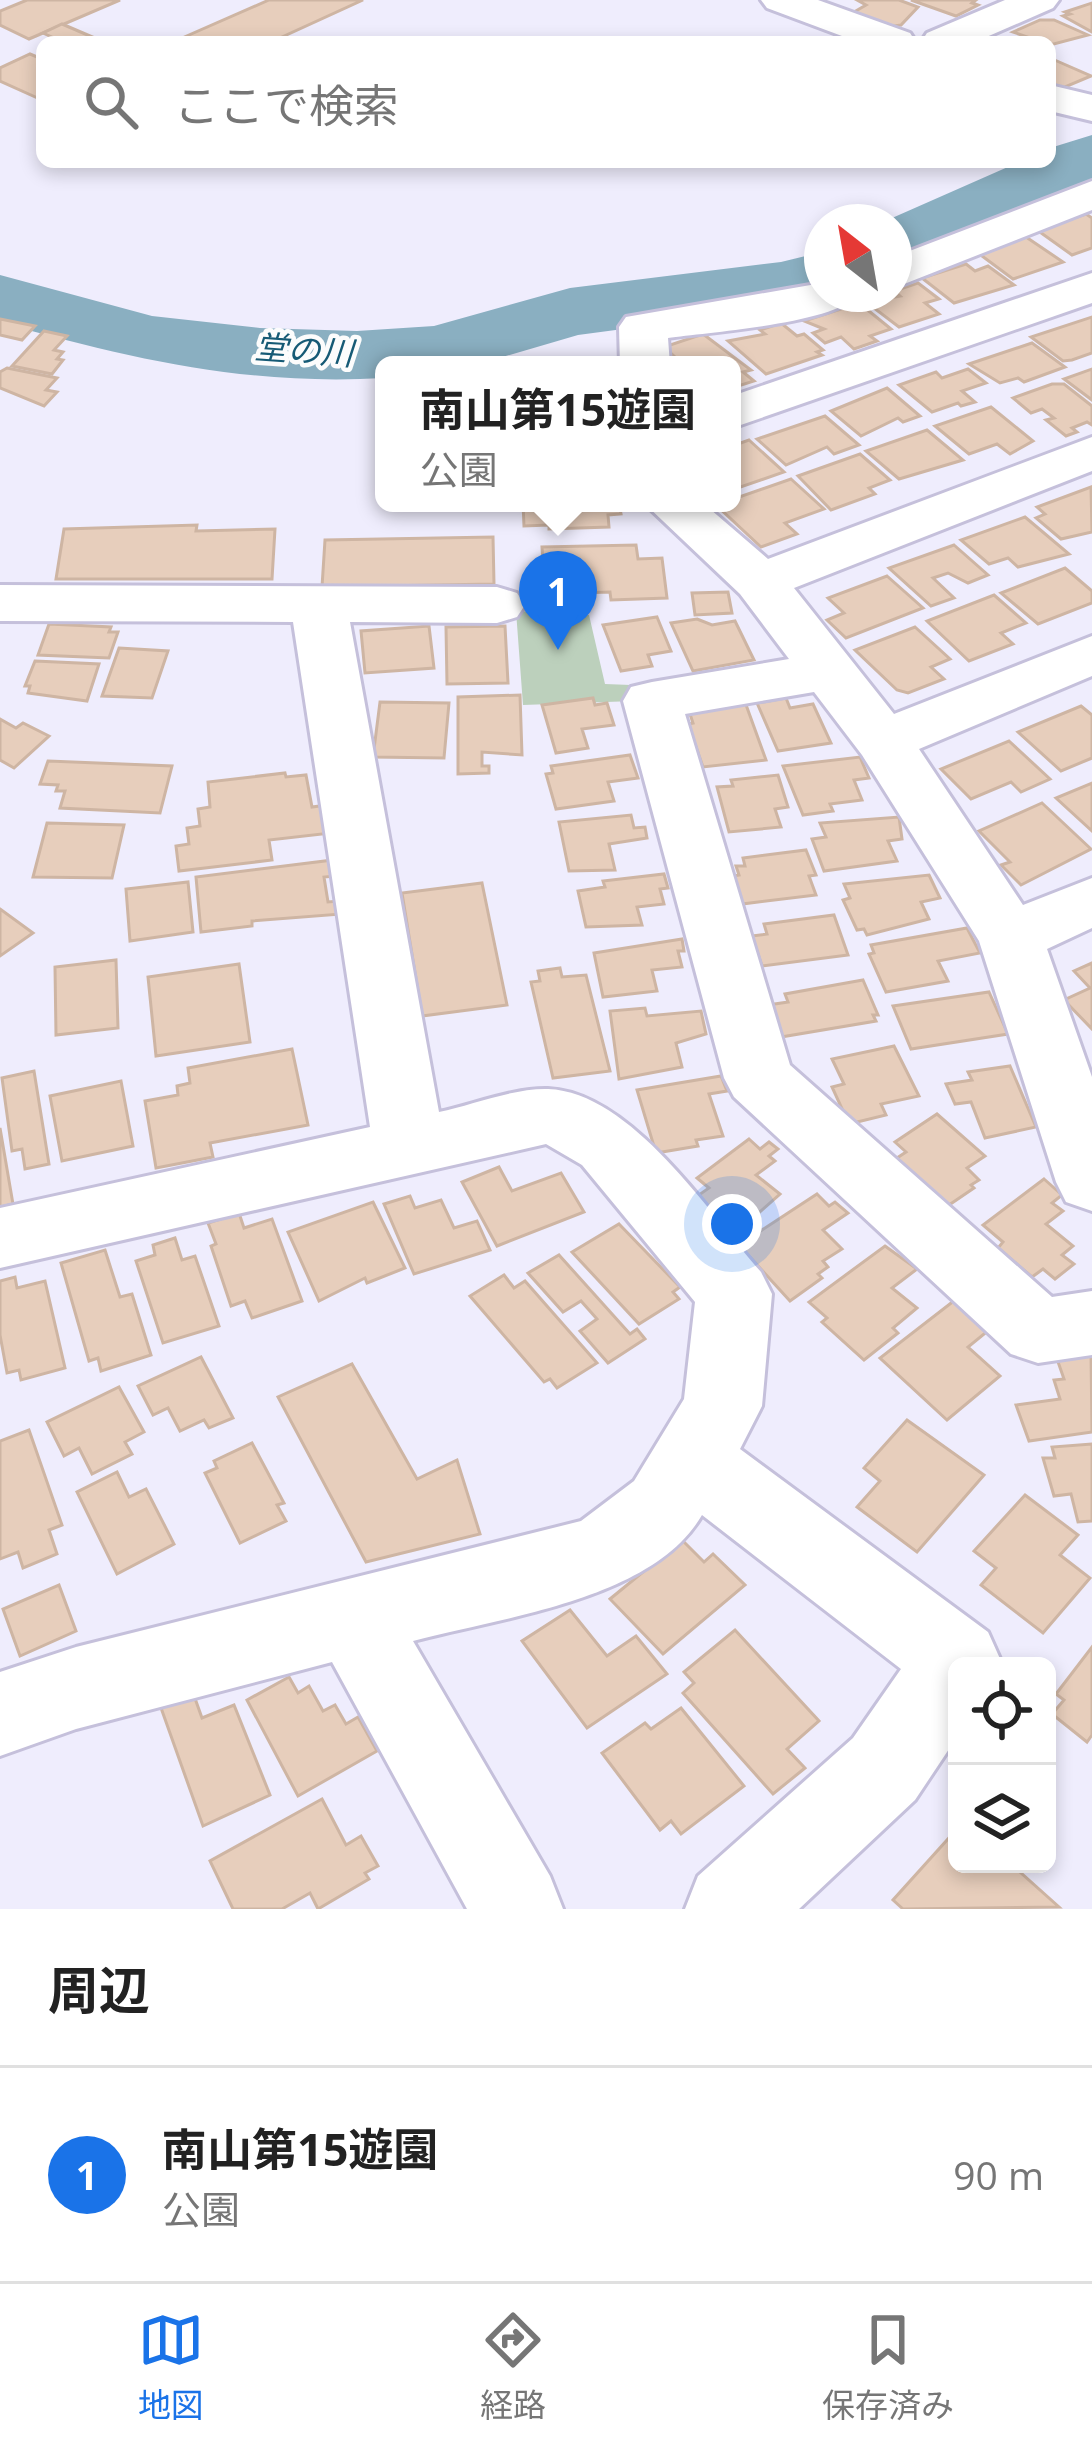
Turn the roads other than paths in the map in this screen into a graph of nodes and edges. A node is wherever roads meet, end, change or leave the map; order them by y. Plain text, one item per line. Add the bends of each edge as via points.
1 (781, 0) edge
2 (1032, 1) edge
3 (880, 36) edge
4 (954, 36) edge
5 (1056, 99) edge
6 (1092, 108) edge
7 (1092, 194) edge
8 (912, 267) edge
9 (1092, 287) edge
10 (804, 303) edge
11 (645, 356) edge
12 (741, 410) edge
13 (1092, 453) edge
14 (681, 512) edge
15 (760, 582) junction
16 (0, 603) edge
17 (497, 605) dead end
18 (319, 608) junction
19 (1092, 655) edge
20 (829, 671) junction
21 (883, 741) junction
22 (1092, 901) edge
23 (1011, 938) junction
24 (409, 1146) junction
25 (1092, 1182) edge
26 (0, 1238) edge
27 (1092, 1323) edge
28 (691, 1459) junction
29 (352, 1617) junction
30 (0, 1714) edge
31 (517, 1909) edge
32 (730, 1909) edge

1 - 3 street
2 - 4 street
5 - 6 street
7 - 8 street
9 - 12 street
10 - 11 street via 643,327
13 - 15 street
14 - 15 street
15 - 20 street
16 - 18 street
17 - 18 street
18 - 24 street
19 - 21 street
20 - 21 street
20 - 27 street via 652,701 759,1078 1038,1331
21 - 23 street
22 - 23 street
23 - 25 street
24 - 26 street
24 - 28 street via 546,1116 573,1122 607,1145 734,1294 723,1406
28 - 29 street via 663,1507 602,1553
28 - 32 street via 958,1661 884,1769
29 - 30 street
29 - 31 street

